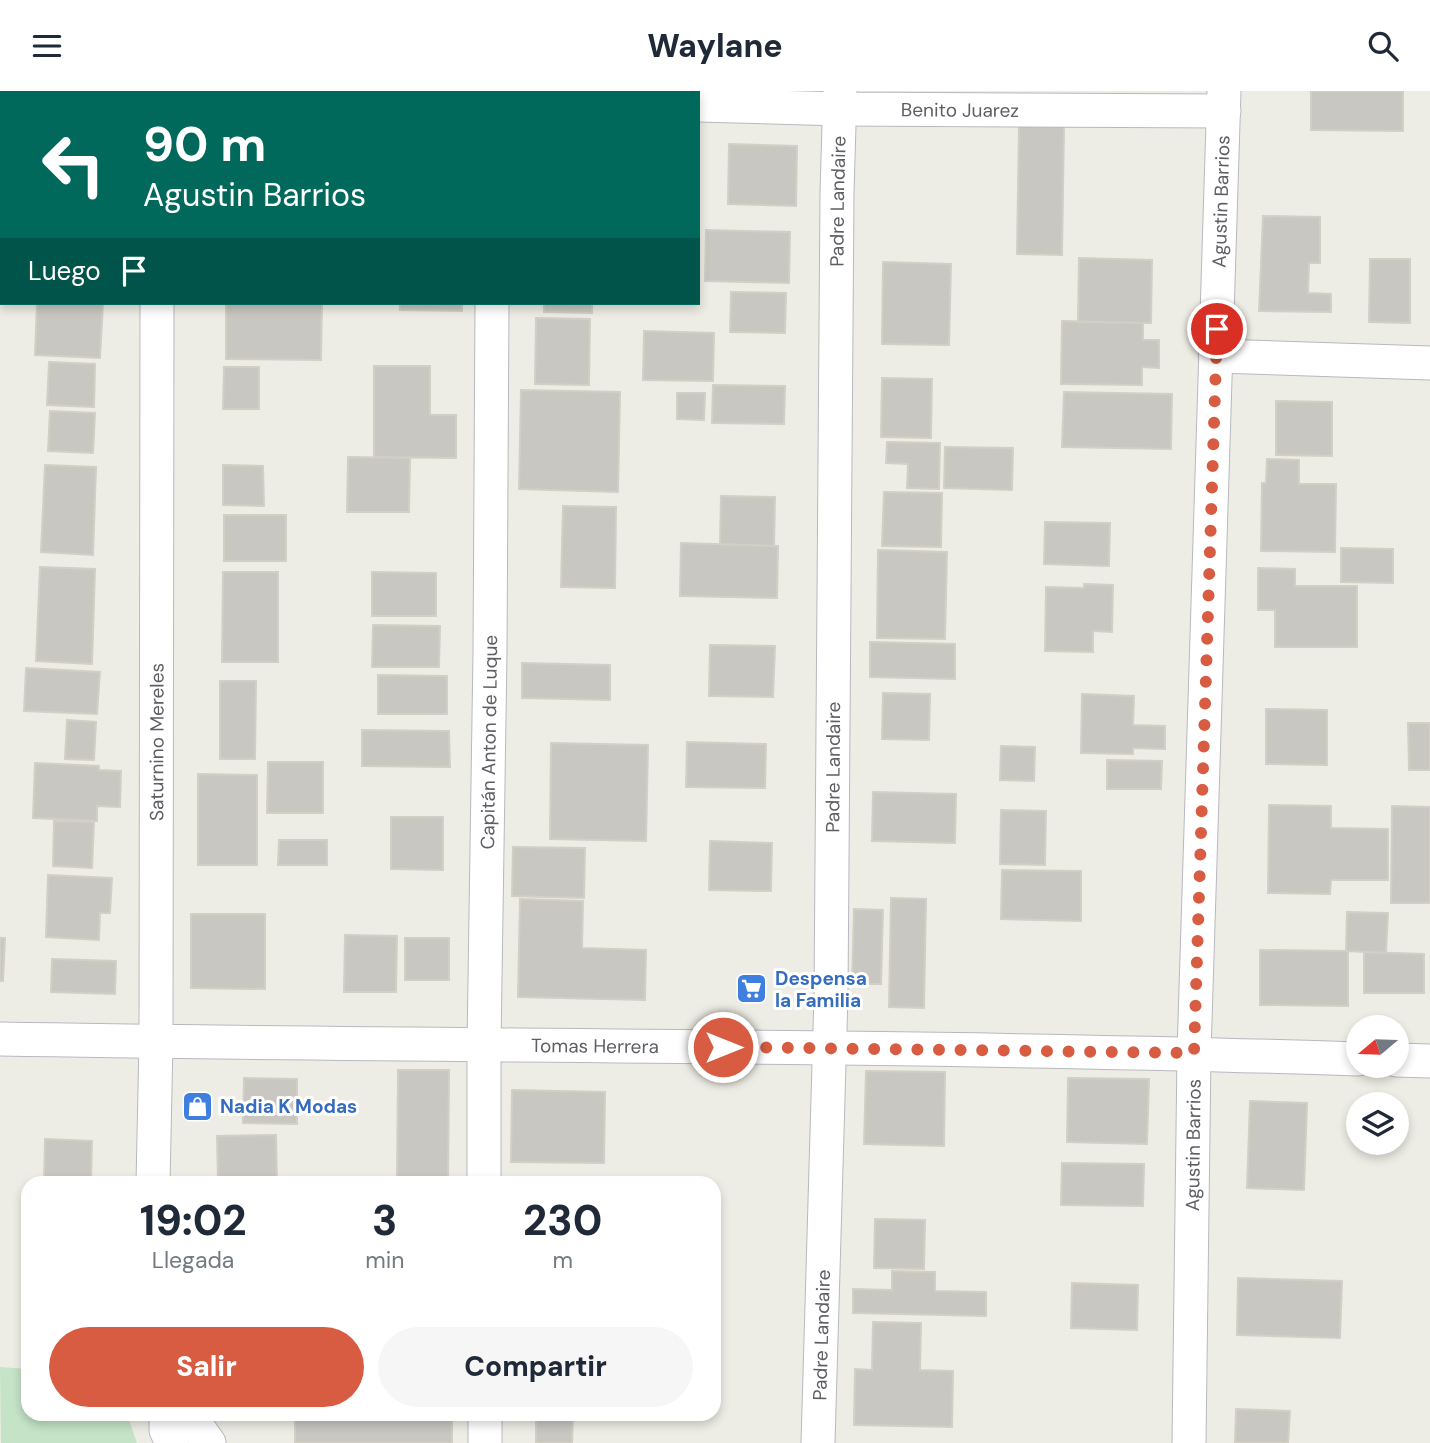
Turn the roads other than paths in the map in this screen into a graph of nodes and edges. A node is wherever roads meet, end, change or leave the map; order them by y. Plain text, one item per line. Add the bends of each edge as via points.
1 (840, 100) edge
2 (1224, 101) edge
3 (700, 105) edge
4 (157, 305) edge
5 (492, 305) edge
6 (1216, 356) junction
7 (1430, 363) edge
8 (0, 1039) edge
9 (156, 1042) junction
10 (484, 1045) junction
11 (830, 1048) junction
12 (1194, 1053) junction
13 (1346, 1059) edge
14 (1409, 1060) edge
15 (1430, 1061) edge
16 (153, 1176) edge
17 (484, 1176) edge
18 (166, 1421) edge
19 (194, 1421) edge
20 (485, 1421) edge
21 (172, 1443) edge
22 (208, 1443) edge
23 (485, 1443) edge
24 (818, 1443) edge
25 (1189, 1443) edge

1 - 2 street, Benito Juarez
1 - 3 street, Benito Juarez
1 - 11 street, Padre Landaire
2 - 6 street, Agustin Barrios
4 - 9 street, Saturnino Mereles
5 - 10 street, Capitán Anton de Luque
6 - 7 street
6 - 12 street, Agustin Barrios
8 - 9 street, Tomas Herrera
9 - 10 street, Tomas Herrera
9 - 16 street, Saturnino Mereles
10 - 11 street, Tomas Herrera
10 - 17 street, Capitán Anton de Luque
11 - 12 street, Tomas Herrera
11 - 24 street, Padre Landaire
12 - 13 street, Tomas Herrera
12 - 25 street, Agustin Barrios
14 - 15 street
18 - 21 street
19 - 22 street
20 - 23 street

